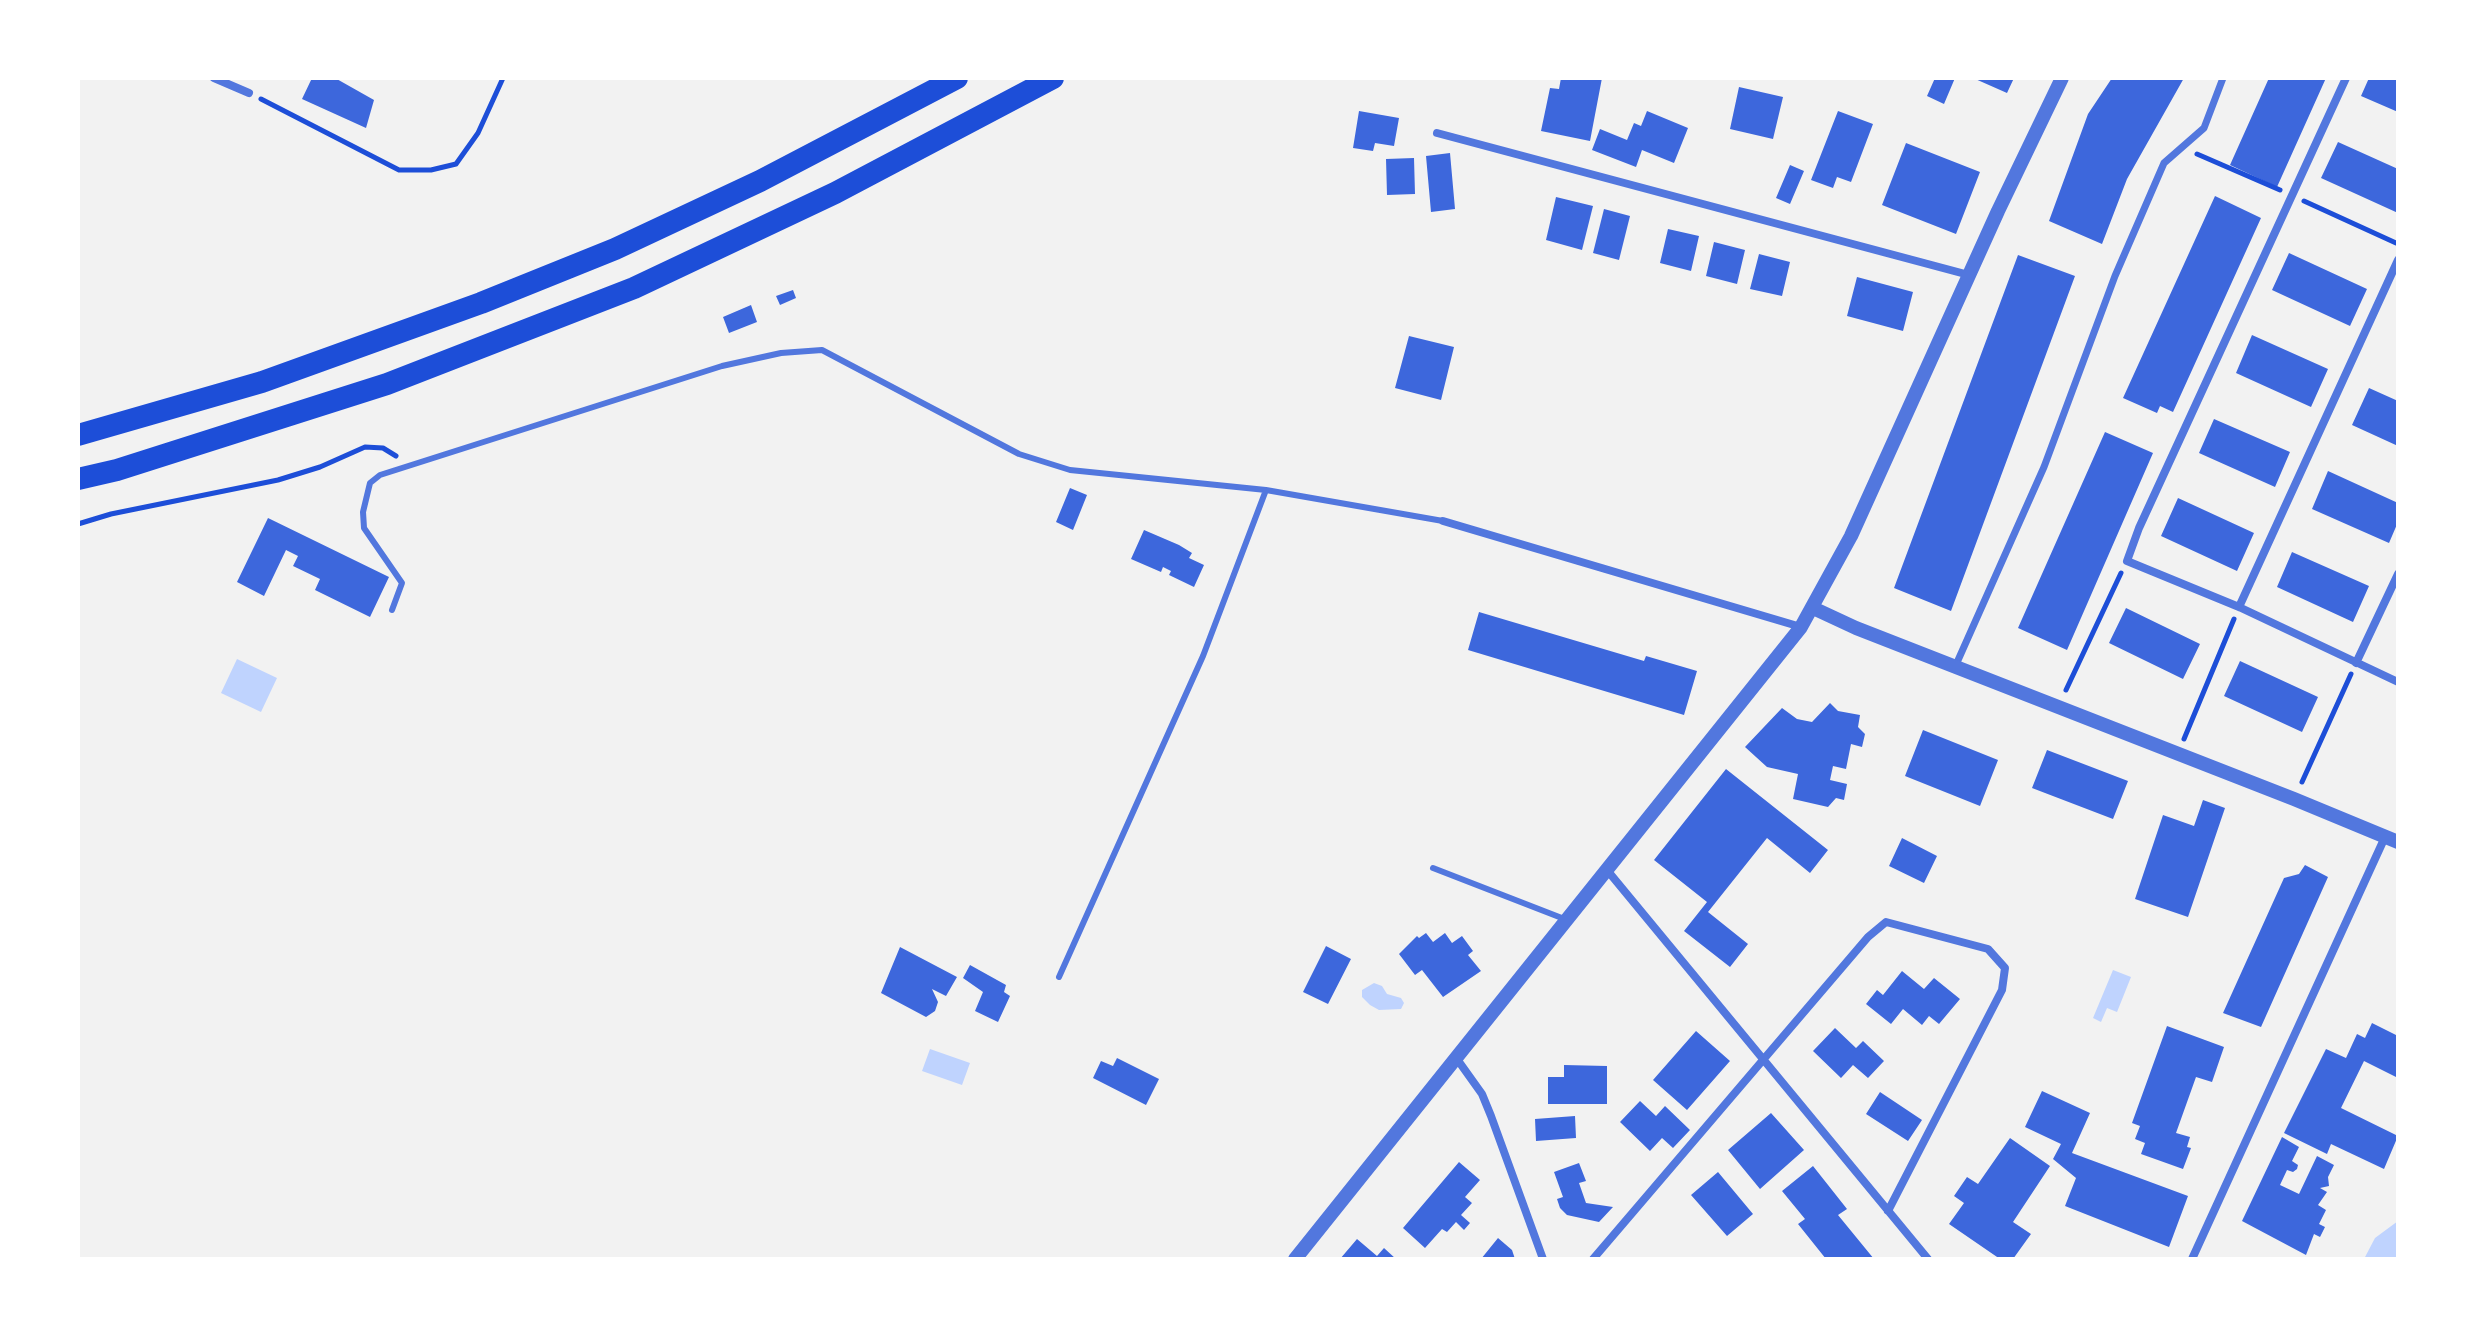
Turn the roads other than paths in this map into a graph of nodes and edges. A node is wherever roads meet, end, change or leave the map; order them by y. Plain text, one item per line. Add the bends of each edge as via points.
1 (214, 78) edge
2 (957, 78) edge
3 (1053, 78) edge
4 (2062, 78) edge
5 (2223, 78) edge
6 (2346, 78) edge
7 (249, 93) road end
8 (1437, 133) dead end
9 (2398, 260) edge
10 (1970, 275) junction
11 (78, 435) edge
12 (78, 479) edge
13 (1266, 490) junction
14 (1443, 521) joint
15 (2398, 574) edge
16 (2239, 607) junction
17 (1813, 608) junction
18 (392, 610) dead end
19 (1801, 627) junction
20 (2356, 663) junction
21 (1955, 667) junction
22 (2398, 682) edge
23 (2392, 840) edge
24 (1433, 868) dead end
25 (1607, 870) junction
26 (1567, 920) junction
27 (1059, 977) dead end
28 (1457, 1059) junction
29 (1763, 1059) junction
30 (1888, 1211) junction
31 (1925, 1256) edge
32 (1295, 1259) edge
33 (1543, 1259) edge
34 (1593, 1259) edge
35 (1914, 1259) edge
36 (2192, 1259) edge

1 - 7 street
2 - 11 highway via 760,181 615,249 262,382
3 - 12 highway via 835,193 634,288 387,384
4 - 10 street
5 - 21 street via 2204,128 2164,163 2115,276 2044,467
6 - 16 street via 2127,561
8 - 10 street
9 - 16 street
10 - 17 street
13 - 14 lane
13 - 18 lane via 1070,470 1019,454 822,350 781,353 722,366 380,475 370,483 364,528 402,583
13 - 27 lane via 1203,656
14 - 19 street
15 - 20 street
16 - 20 street
17 - 19 street
17 - 21 street
19 - 25 street
20 - 22 street
21 - 23 street
23 - 36 street
24 - 26 lane
25 - 26 street
25 - 29 street
26 - 28 street
28 - 32 street
28 - 33 street via 1482,1094
29 - 30 street
29 - 30 street via 1886,922 1988,949 2005,968 2002,990
29 - 34 street
30 - 31 street
31 - 35 street

